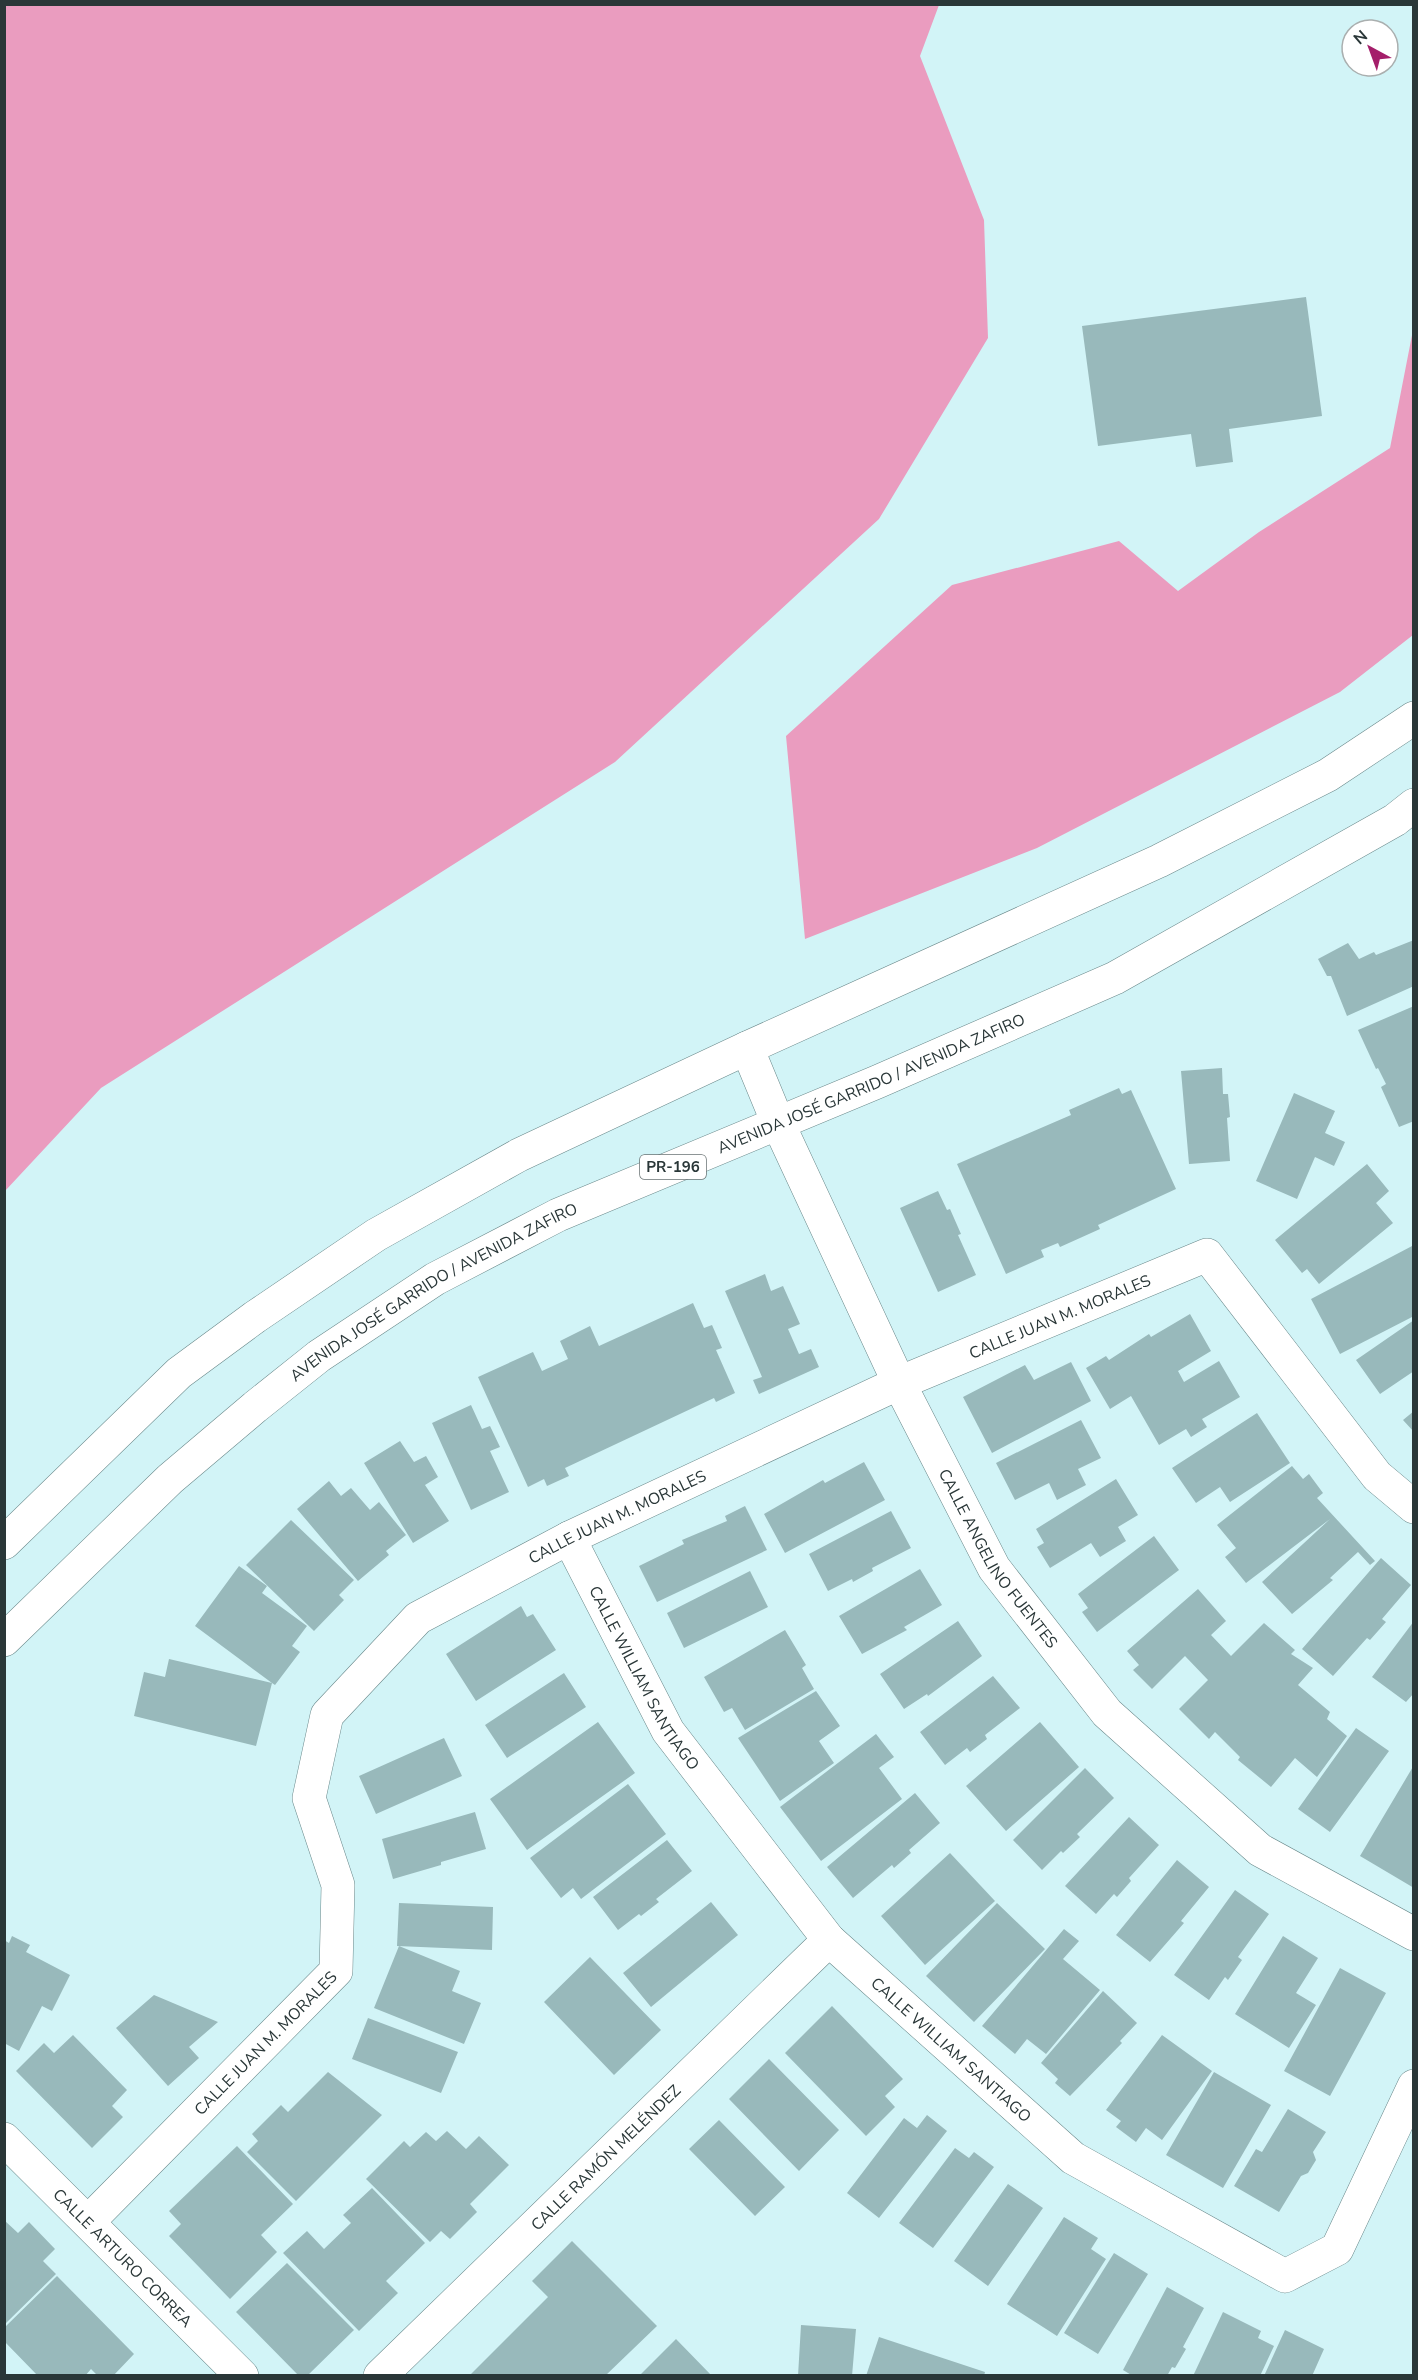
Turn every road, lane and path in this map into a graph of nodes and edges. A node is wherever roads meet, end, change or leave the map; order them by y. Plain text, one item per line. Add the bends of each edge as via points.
1 (1413, 718) edge
2 (1413, 805) edge
3 (747, 1048) junction
4 (778, 1123) junction
5 (899, 1383) junction
6 (1413, 1507) edge
7 (569, 1538) junction
8 (4, 1543) edge
9 (4, 1640) edge
10 (1413, 1934) edge
11 (829, 1940) junction
12 (1413, 2086) edge
13 (4, 2139) edge
14 (88, 2222) junction
15 (242, 2376) edge
16 (380, 2376) edge

1 - 3 street via 1329,774 1159,861
2 - 4 street, AVENIDA JOSÉ GARRIDO / AVENIDA ZAFIRO / PR-196 via 1395,820 1115,978
3 - 4 street, CALLE ANGELINO FUENTES
3 - 8 street via 519,1155 376,1235 179,1373
4 - 5 street, CALLE ANGELINO FUENTES
4 - 9 street, AVENIDA JOSÉ GARRIDO / AVENIDA ZAFIRO / PR-196 via 558,1215 435,1280 319,1356 170,1479
5 - 6 street, CALLE JUAN M. MORALES via 1207,1255 1377,1476
5 - 7 street, CALLE JUAN M. MORALES
5 - 10 street, CALLE ANGELINO FUENTES via 994,1568 1107,1713 1260,1850
7 - 11 street, CALLE WILLIAM SANTIAGO via 668,1731
7 - 14 street, CALLE JUAN M. MORALES via 418,1618 327,1715 309,1798 338,1885 336,1971
11 - 12 street, CALLE WILLIAM SANTIAGO via 1073,2158 1285,2276 1337,2249
11 - 16 street, CALLE RAMÓN MELÉNDEZ
13 - 14 street, CALLE ARTURO CORREA
14 - 15 street, CALLE ARTURO CORREA

